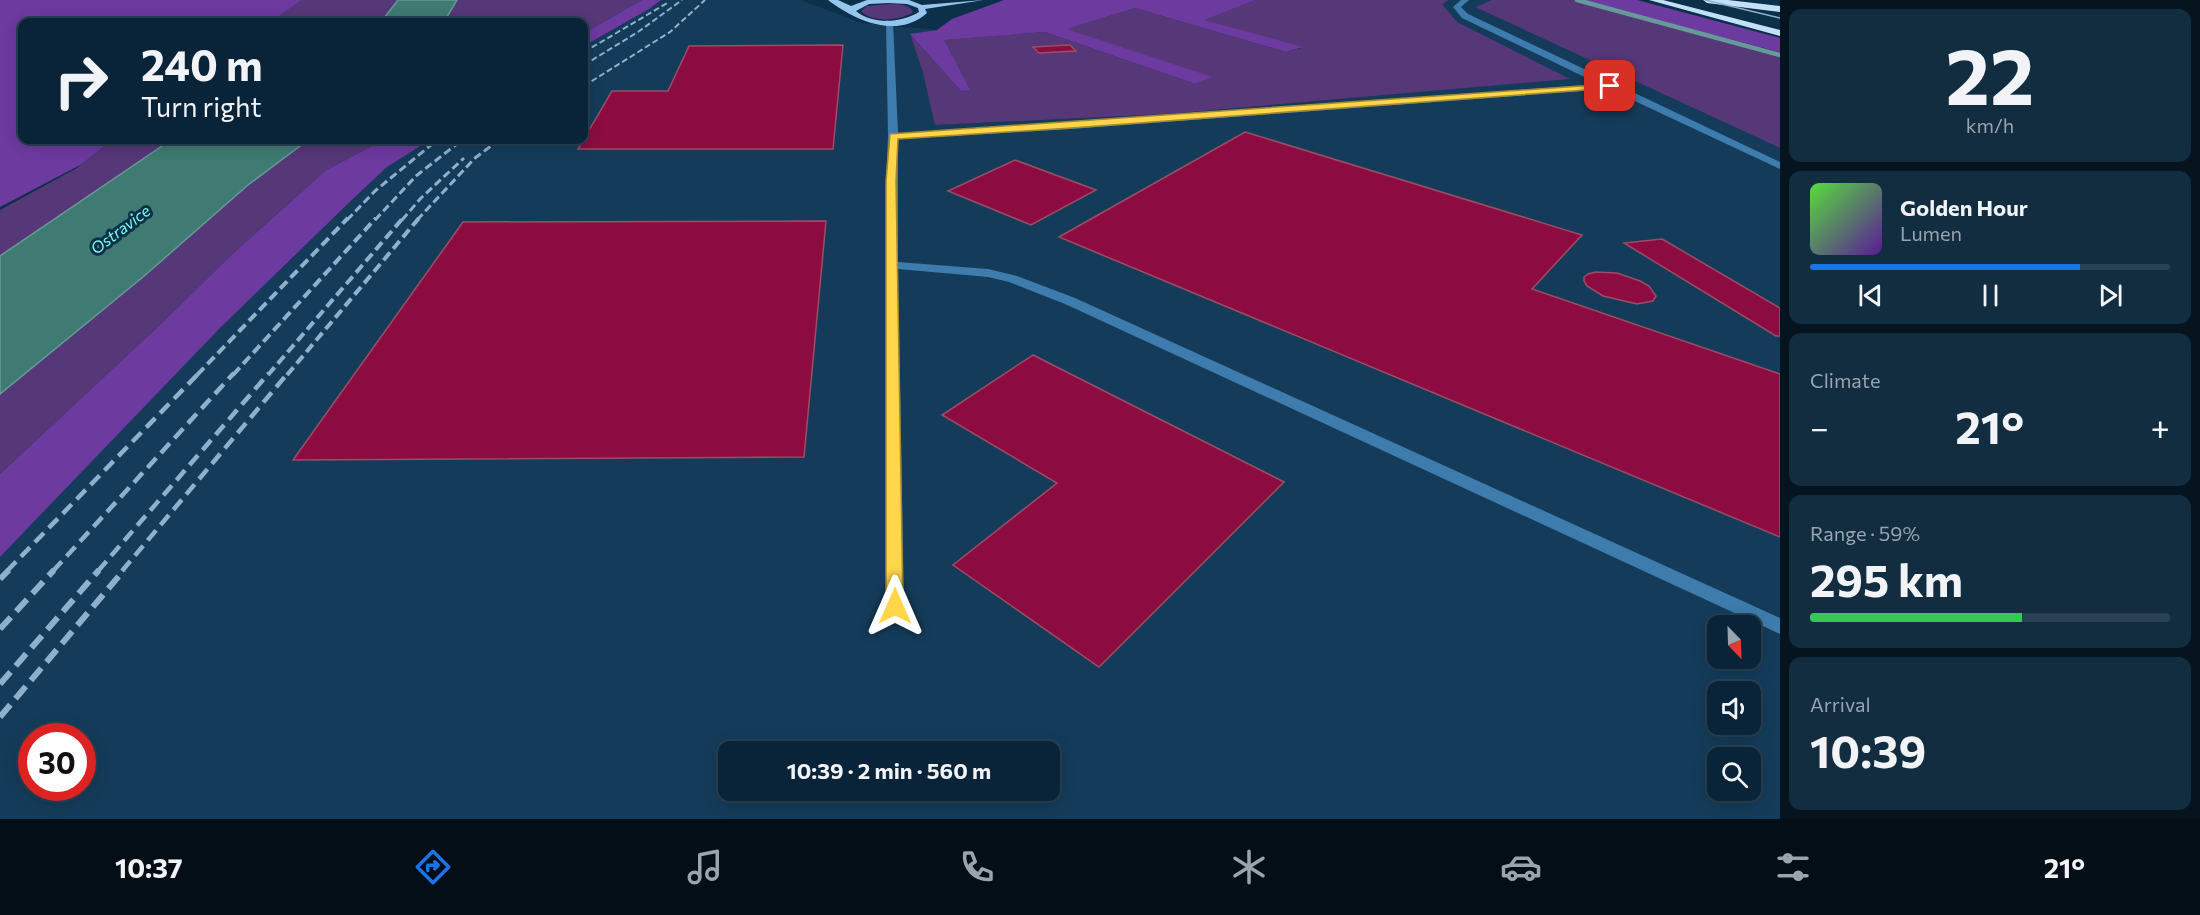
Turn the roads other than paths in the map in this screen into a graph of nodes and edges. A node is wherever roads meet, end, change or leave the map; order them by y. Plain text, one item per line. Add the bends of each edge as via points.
1 (832, 0) edge
2 (857, 0) edge
3 (980, 0) edge
4 (1465, 0) edge
5 (1652, 0) edge
6 (1707, 0) edge
7 (873, 1) edge
8 (1680, 4) edge
9 (921, 8) junction
10 (1780, 9) edge
11 (852, 10) junction
12 (889, 22) junction
13 (1780, 26) edge
14 (1780, 33) edge
15 (1610, 86) junction
16 (893, 136) junction
17 (1780, 166) edge
18 (893, 266) junction
19 (895, 606) dead end
20 (1780, 626) edge

1 - 11 main road
2 - 7 main road
3 - 9 main road
4 - 15 street via 1457,7 1469,18
5 - 8 highway
6 - 10 highway
7 - 9 main road via 902,1
7 - 11 main road
8 - 13 highway
8 - 14 highway
9 - 12 main road via 923,13 919,16
11 - 12 main road via 860,18
12 - 16 street
15 - 16 street
15 - 17 street
16 - 18 street
18 - 19 street
18 - 20 street via 988,273 1070,301

